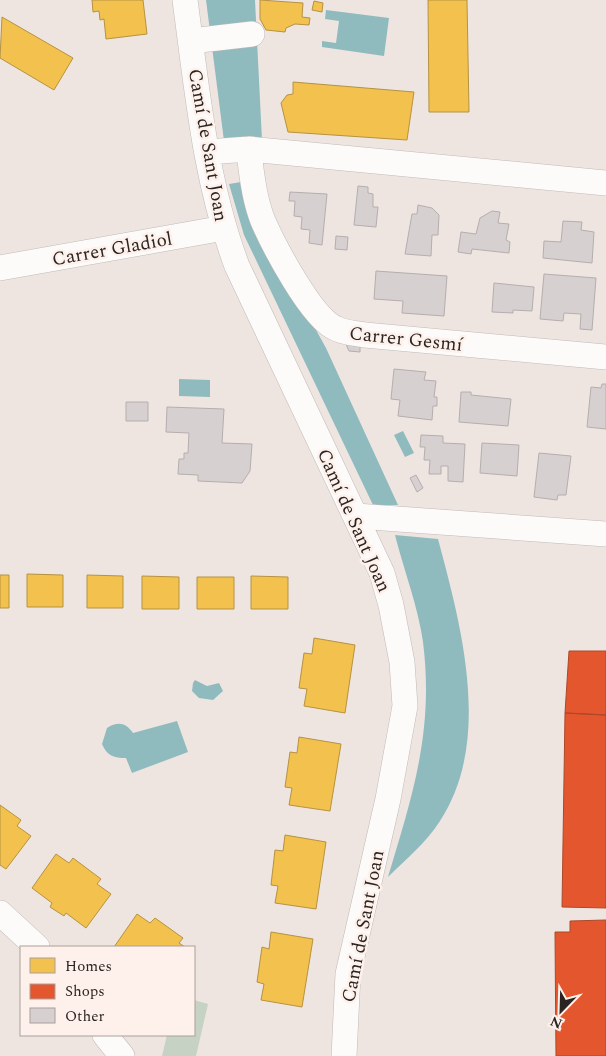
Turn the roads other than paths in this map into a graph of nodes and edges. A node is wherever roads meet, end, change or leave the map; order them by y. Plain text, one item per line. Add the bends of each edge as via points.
1 (185, 0) edge
2 (252, 34) dead end
3 (191, 41) junction
4 (235, 153) junction
5 (606, 183) edge
6 (606, 198) edge
7 (224, 228) junction
8 (0, 268) edge
9 (606, 357) edge
10 (356, 516) junction
11 (606, 534) edge
12 (0, 912) edge
13 (36, 946) edge
14 (106, 1036) edge
15 (122, 1056) edge
16 (344, 1056) edge

1 - 3 street, Camí de Sant Joan
2 - 3 street
3 - 4 street, Camí de Sant Joan
4 - 5 street
4 - 6 street
4 - 7 street, Camí de Sant Joan
4 - 9 street, Carrer Gesmí via 263,220 304,295 316,312 334,328 365,335
7 - 8 street, Carrer Gladiol
7 - 10 street, Camí de Sant Joan via 237,266
10 - 11 street
10 - 16 street, Camí de Sant Joan via 382,573 391,605 402,662 405,706 388,799 348,974
12 - 13 street
14 - 15 street

